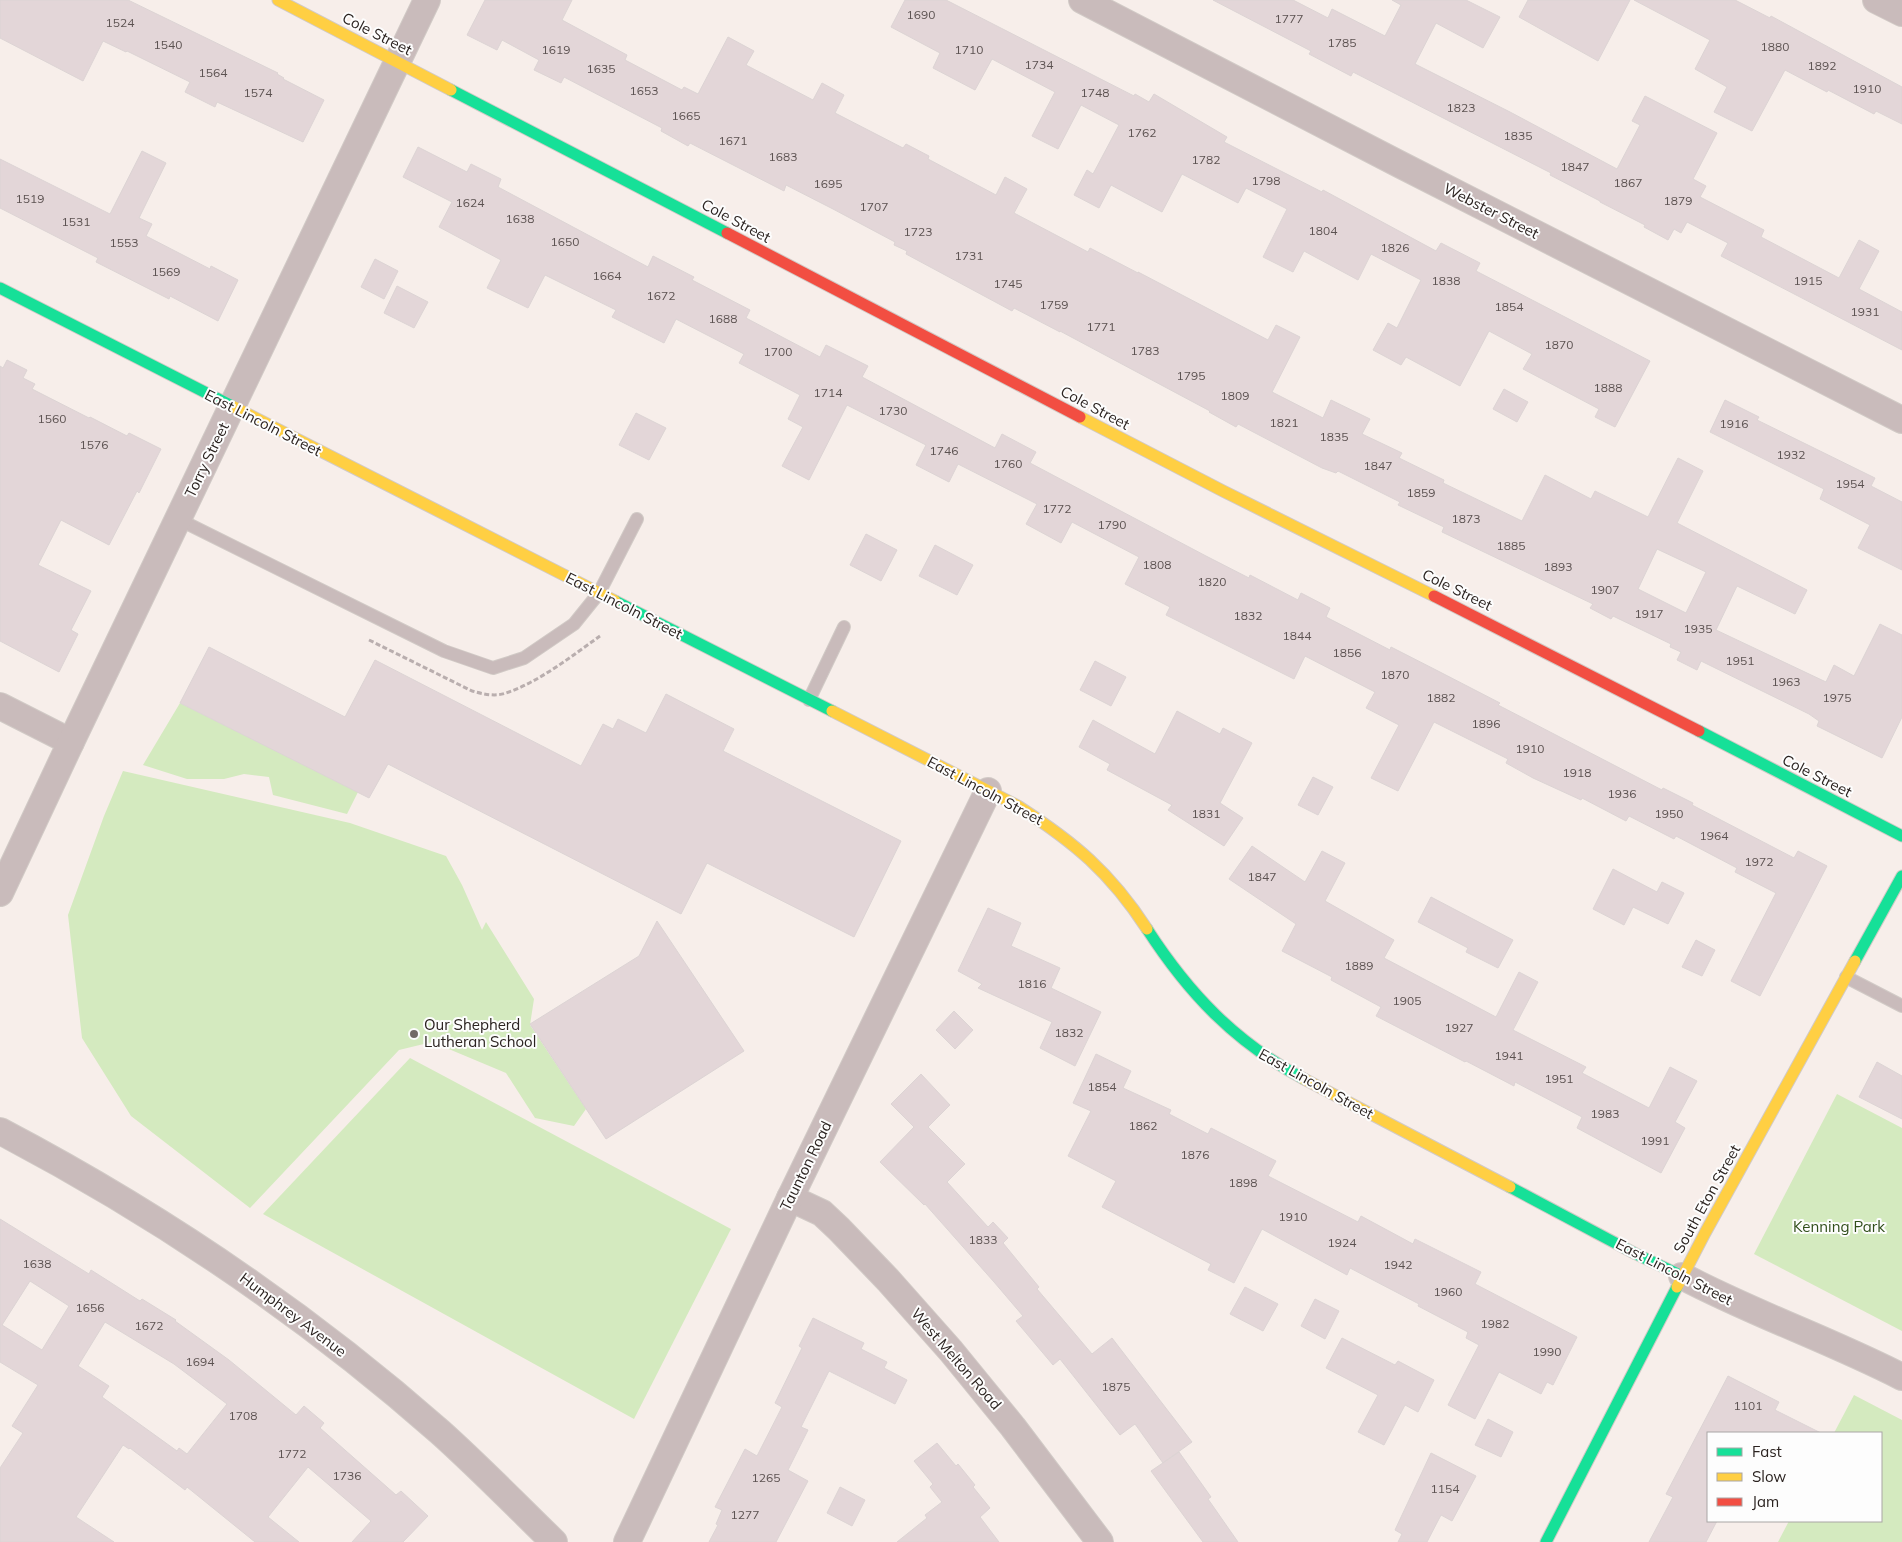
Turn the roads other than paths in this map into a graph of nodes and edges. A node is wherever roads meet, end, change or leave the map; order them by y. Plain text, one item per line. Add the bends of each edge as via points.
1 (278, 0) edge
2 (427, 0) edge
3 (1082, 0) edge
4 (1876, 0) edge
5 (1902, 13) edge
6 (398, 61) junction
7 (0, 288) edge
8 (233, 408) junction
9 (1902, 420) edge
10 (178, 519) junction
11 (637, 519) dead end
12 (599, 593) junction
13 (844, 627) dead end
14 (810, 700) junction
15 (0, 706) edge
16 (71, 742) junction
17 (988, 791) junction
18 (1902, 836) edge
19 (1902, 876) edge
20 (0, 893) edge
21 (1846, 977) junction
22 (1902, 1005) edge
23 (0, 1131) edge
24 (790, 1198) junction
25 (1682, 1276) junction
26 (1902, 1377) edge
27 (554, 1542) edge
28 (627, 1542) edge
29 (1100, 1542) edge
30 (1546, 1542) edge

1 - 6 street, Cole Street
2 - 6 street, Torry Street
3 - 9 street, Webster Street
4 - 5 street
6 - 8 street, Torry Street
6 - 18 street, Cole Street via 1223,491 1520,639
7 - 8 street, East Lincoln Street
8 - 10 street, Torry Street
8 - 12 street, East Lincoln Street
10 - 12 lane via 444,651 493,668 524,658 574,624
10 - 16 street, Torry Street
11 - 12 lane
12 - 14 street, East Lincoln Street
13 - 14 lane
14 - 17 street, East Lincoln Street
15 - 16 street
16 - 20 street, Torry Street
17 - 24 street, Taunton Road
17 - 25 street, East Lincoln Street via 1055,829 1087,856 1113,882 1195,996 1251,1048 1281,1067
19 - 21 street, South Eton Street
21 - 22 lane
21 - 25 street, South Eton Street
23 - 27 street, Humphrey Avenue via 176,1233 288,1309 440,1432
24 - 28 street, Taunton Road
24 - 29 street, West Melton Road via 822,1213 901,1295 1013,1426
25 - 26 street, East Lincoln Street via 1725,1299 1834,1344
25 - 30 street, South Eton Street

